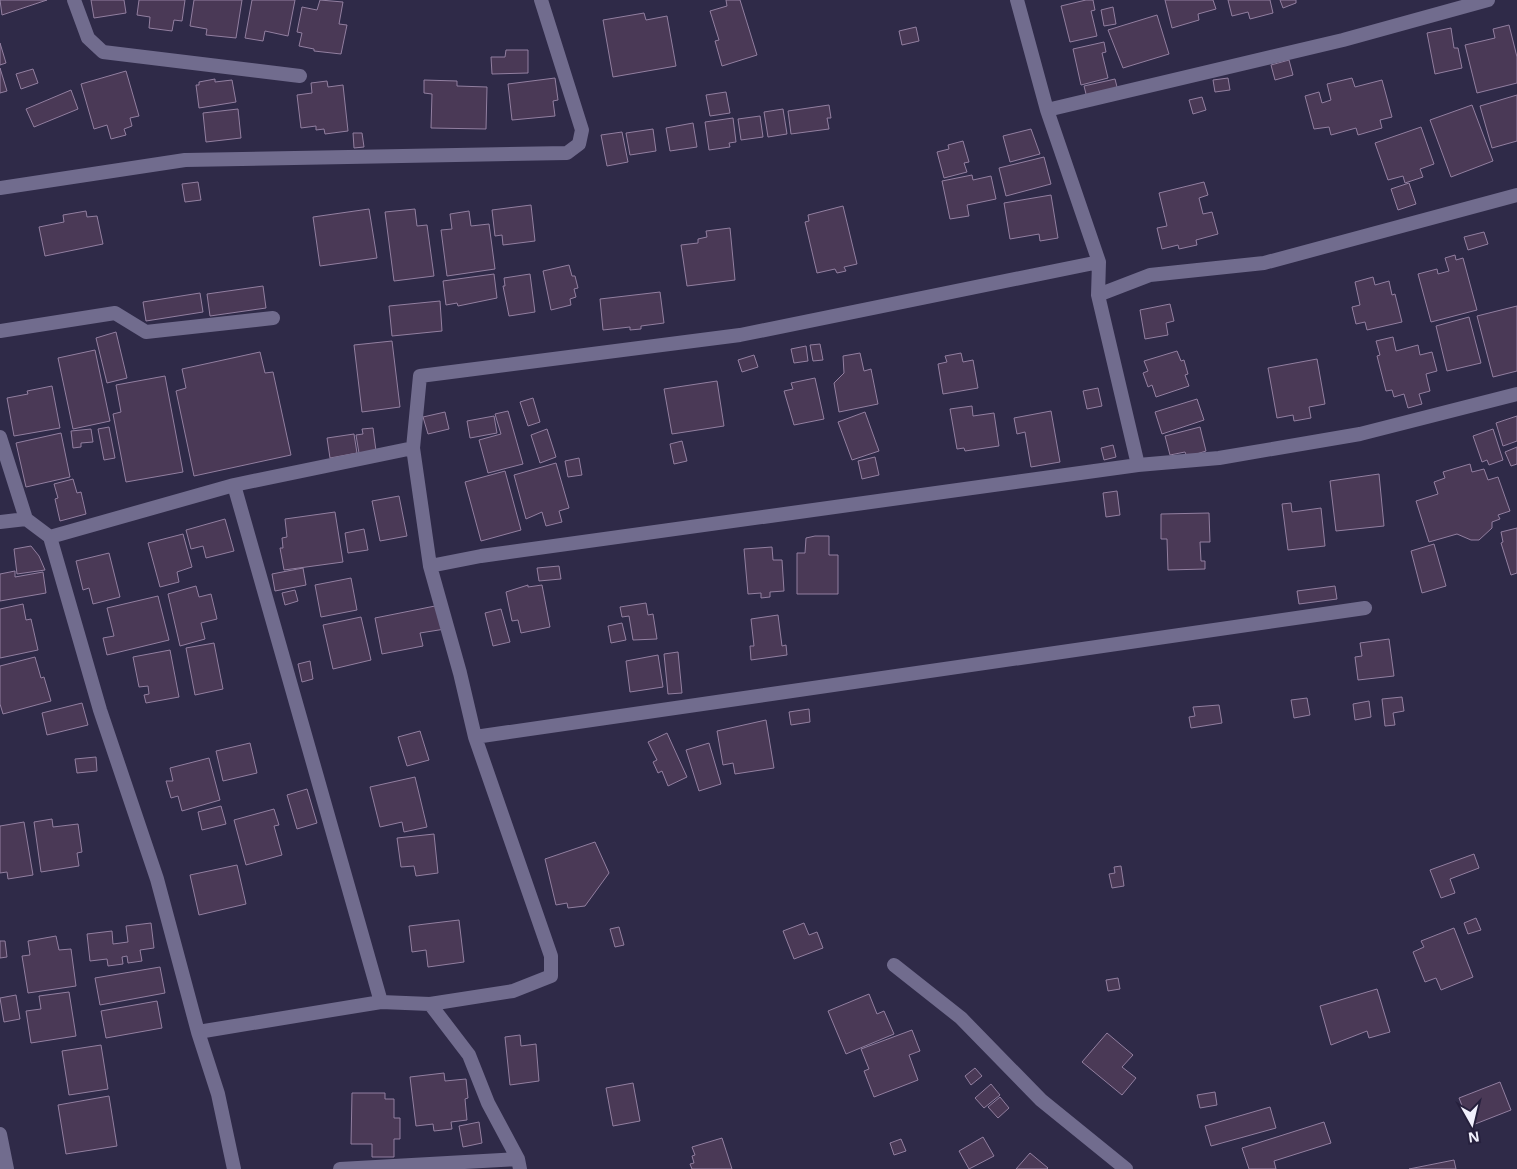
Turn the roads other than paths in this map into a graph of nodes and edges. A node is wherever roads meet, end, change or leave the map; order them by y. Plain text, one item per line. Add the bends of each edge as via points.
1 (74, 0) edge
2 (541, 0) edge
3 (1017, 0) edge
4 (1488, 0) edge
5 (300, 76) dead end
6 (1047, 110) junction
7 (0, 188) edge
8 (1517, 195) edge
9 (1099, 262) junction
10 (1098, 295) junction
11 (273, 318) dead end
12 (0, 331) edge
13 (1517, 394) edge
14 (0, 437) edge
15 (413, 448) junction
16 (1138, 465) junction
17 (234, 485) junction
18 (26, 519) junction
19 (0, 522) edge
20 (50, 537) junction
21 (430, 566) junction
22 (1365, 608) dead end
23 (475, 737) junction
24 (894, 964) dead end
25 (381, 1002) junction
26 (430, 1004) junction
27 (198, 1032) junction
28 (0, 1134) edge
29 (519, 1164) edge
30 (7, 1169) edge
31 (234, 1169) edge
32 (340, 1169) edge
33 (1126, 1169) edge

1 - 5 street via 88,38 103,52
2 - 7 street via 582,130 579,144 567,153 185,160
3 - 6 street
4 - 6 street via 1343,40
6 - 9 street
8 - 10 street via 1264,263 1150,275
9 - 10 street
9 - 15 street via 740,335 420,376
10 - 16 street
11 - 12 street via 146,332 115,314
13 - 16 street via 1360,434 1219,458
14 - 18 street
15 - 17 street
15 - 21 street
16 - 21 street via 845,504
17 - 20 street
17 - 25 street
18 - 19 street
18 - 20 street
20 - 27 street via 100,710 157,879
21 - 23 street
22 - 23 street
23 - 26 street via 551,956 551,976 513,991
24 - 33 street via 961,1018 1041,1100
25 - 26 street
25 - 27 street
26 - 29 street via 469,1055 488,1103
27 - 31 street via 218,1094
28 - 30 street
29 - 32 street

